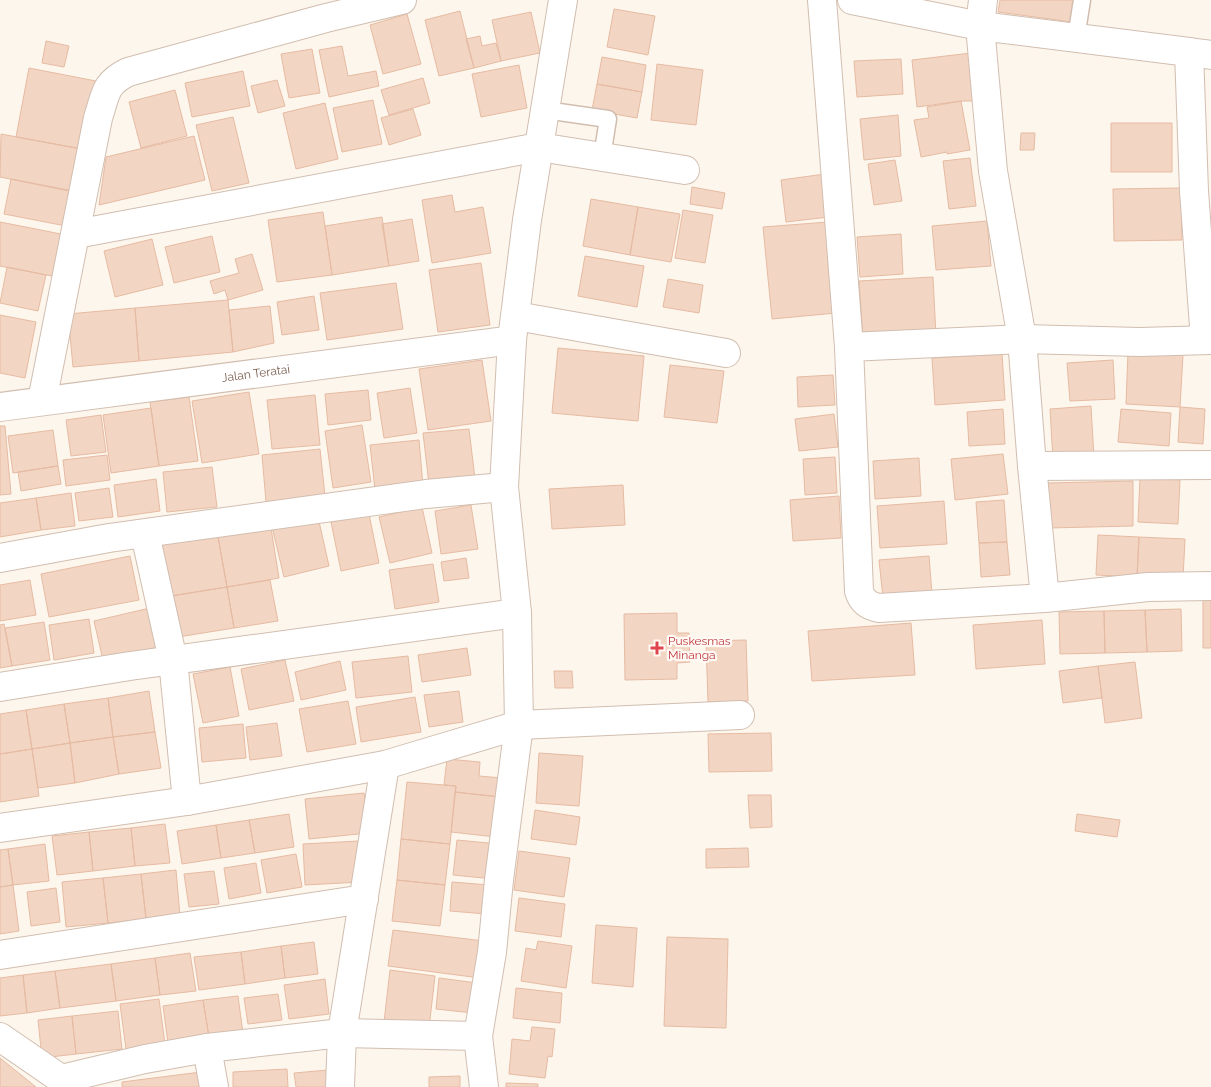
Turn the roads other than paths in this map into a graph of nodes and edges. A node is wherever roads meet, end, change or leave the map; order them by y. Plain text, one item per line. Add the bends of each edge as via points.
1 (402, 0) edge
2 (563, 0) edge
3 (822, 0) edge
4 (852, 0) edge
5 (1082, 0) edge
6 (981, 13) edge
7 (1076, 38) junction
8 (1200, 54) edge
9 (545, 110) junction
10 (539, 147) junction
11 (602, 157) junction
12 (685, 170) dead end
13 (76, 234) junction
14 (514, 328) junction
15 (1022, 339) junction
16 (1208, 340) edge
17 (849, 347) junction
18 (726, 353) dead end
19 (42, 401) junction
20 (0, 407) edge
21 (1211, 465) edge
22 (1032, 466) junction
23 (504, 487) junction
24 (145, 534) junction
25 (0, 558) edge
26 (1211, 586) edge
27 (1045, 598) junction
28 (517, 612) junction
29 (173, 660) junction
30 (0, 687) edge
31 (740, 715) dead end
32 (519, 725) junction
33 (385, 765) junction
34 (187, 801) junction
35 (0, 828) edge
36 (364, 899) junction
37 (0, 955) edge
38 (342, 1033) junction
39 (478, 1036) junction
40 (0, 1037) edge
41 (207, 1048) junction
42 (59, 1083) edge
43 (214, 1087) edge
44 (340, 1087) edge
45 (484, 1087) edge

1 - 13 street via 128,72 115,79 108,88 98,118
2 - 9 street
3 - 17 street
4 - 6 street
5 - 7 lane
6 - 7 street
6 - 15 street via 993,171
7 - 8 street
8 - 16 street via 1194,191
9 - 10 street
9 - 11 lane via 608,119
10 - 11 street
10 - 13 street
10 - 14 street
11 - 12 street
13 - 19 street
14 - 18 street, Jalan Teratai
14 - 19 street, Jalan Teratai
14 - 23 street
15 - 16 street
15 - 17 street
15 - 22 street
17 - 27 street via 861,597 871,607 879,608
19 - 20 street, Jalan Teratai
21 - 22 street
22 - 27 street
23 - 24 street via 426,494
23 - 28 street
24 - 25 street
24 - 29 street
26 - 27 street via 1148,586
28 - 29 street
28 - 32 street
29 - 30 street
29 - 34 street
31 - 32 street
32 - 33 street
32 - 39 street via 492,952
33 - 34 street
33 - 36 street
34 - 35 street
36 - 37 street
36 - 38 street
38 - 39 street
38 - 41 street
38 - 44 street
39 - 45 street
40 - 42 street
41 - 42 street via 145,1059
41 - 43 street

